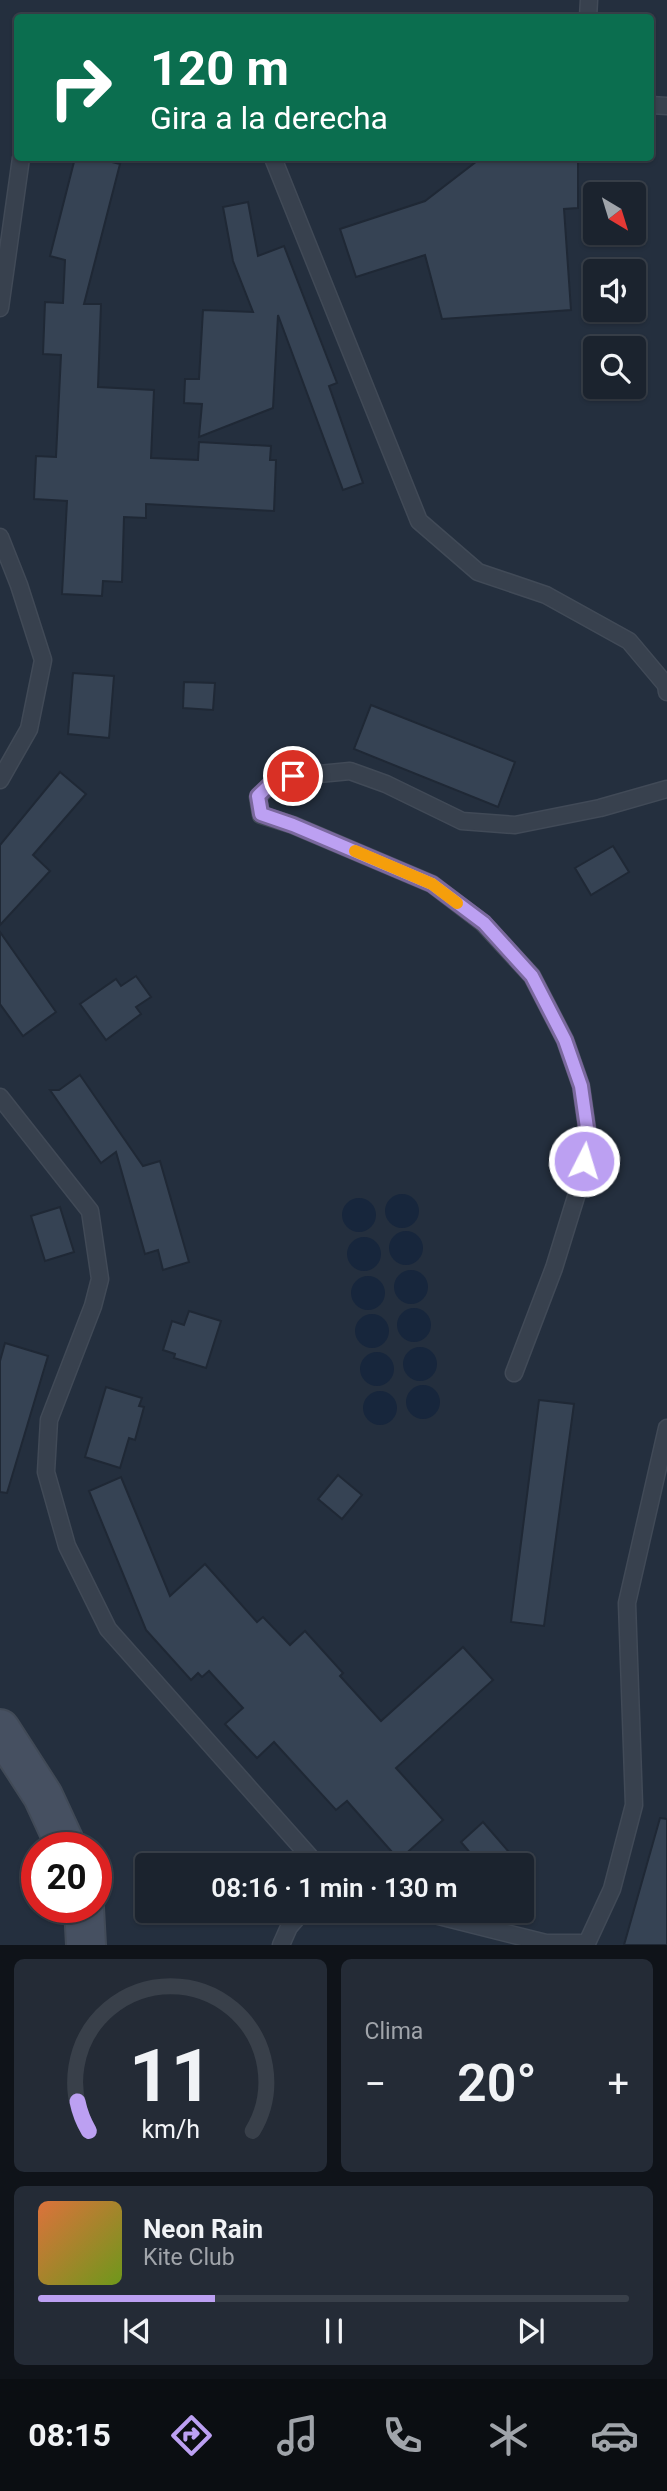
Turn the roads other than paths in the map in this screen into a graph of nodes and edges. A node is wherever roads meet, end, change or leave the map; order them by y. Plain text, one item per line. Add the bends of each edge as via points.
1 (21, 161) edge
2 (274, 161) edge
3 (0, 308) edge
4 (0, 537) edge
5 (667, 692) edge
6 (0, 780) edge
7 (667, 789) edge
8 (0, 1097) edge
9 (514, 1373) dead end
10 (667, 1428) edge
11 (661, 1482) edge
12 (0, 1729) edge
13 (60, 1832) edge
14 (307, 1853) edge
15 (85, 1923) edge
16 (292, 1923) edge
17 (467, 1923) edge
18 (86, 1945) edge
19 (281, 1945) edge

1 - 3 lane
2 - 5 lane via 419,521 478,572 546,595 629,641
4 - 6 lane via 43,660 29,729
7 - 9 lane via 514,825 462,821 386,783 350,771 277,778 258,796 261,814 432,884 484,923 532,976 565,1040 581,1086 588,1135 562,1245
8 - 14 lane via 90,1211 100,1279 49,1420 46,1472 67,1546 108,1629
10 - 11 lane
11 - 17 lane via 627,1603 634,1805 611,1889 587,1942 546,1943
12 - 13 main road via 43,1796
15 - 18 main road
16 - 19 lane

